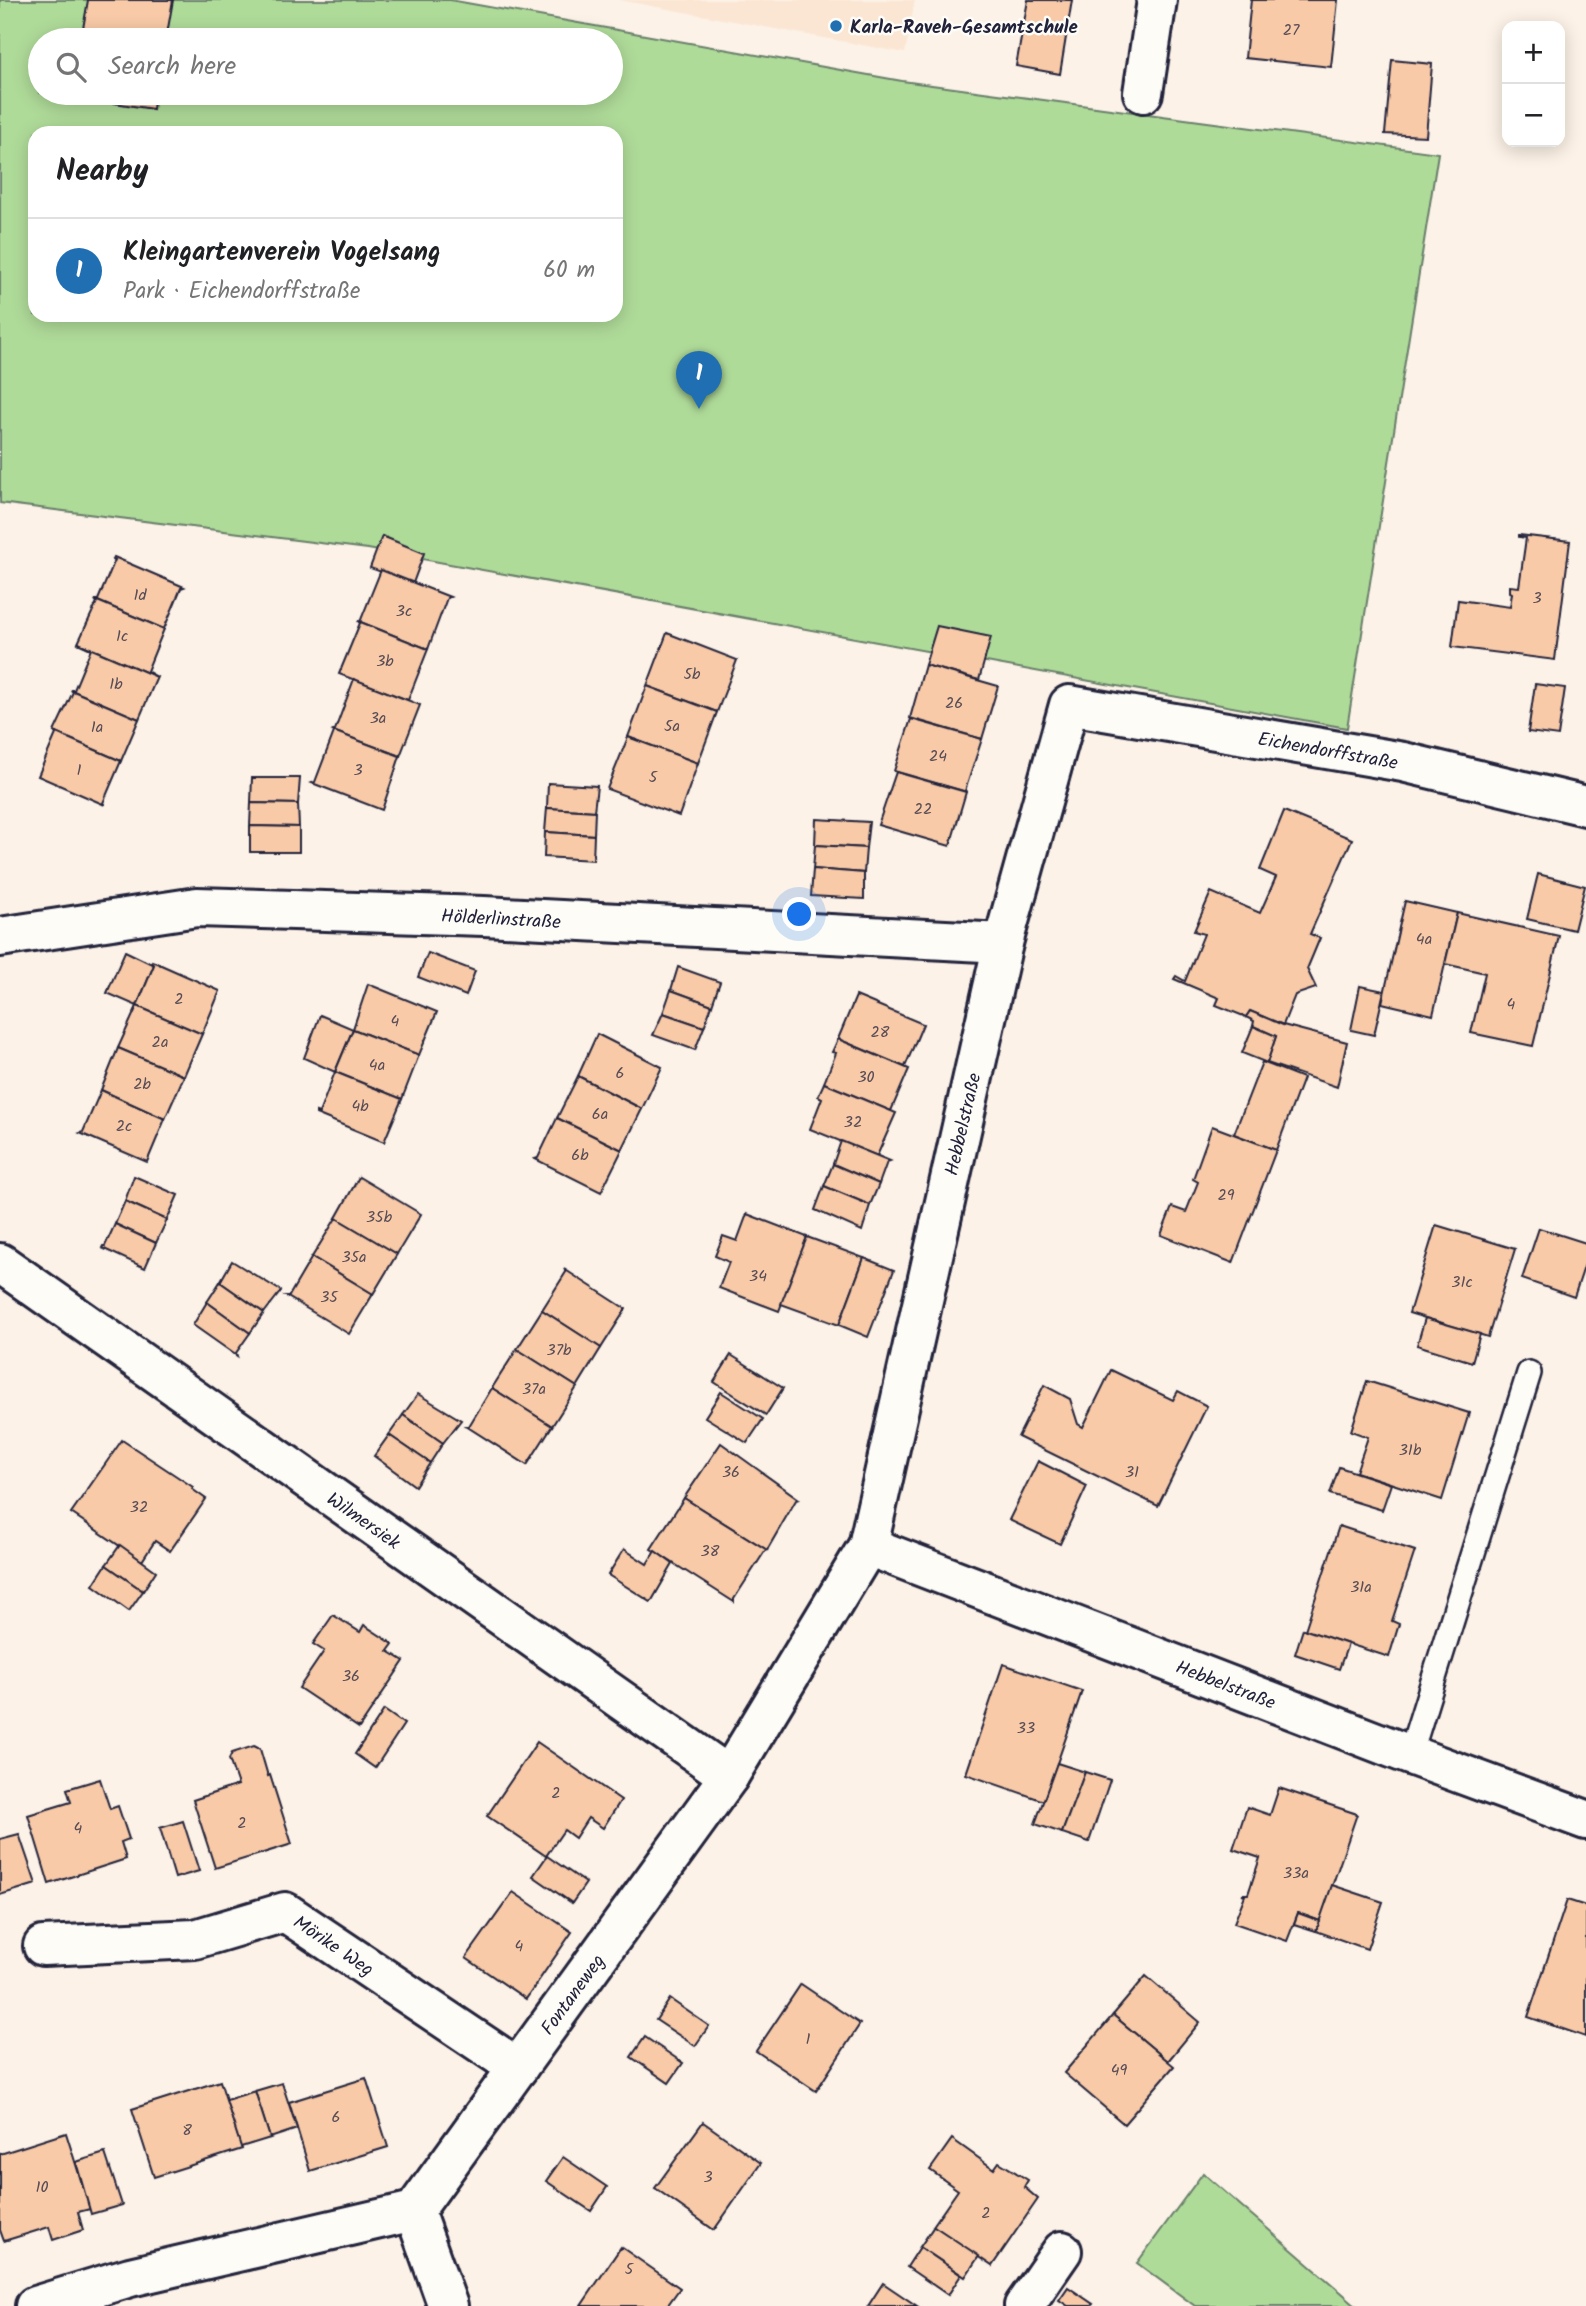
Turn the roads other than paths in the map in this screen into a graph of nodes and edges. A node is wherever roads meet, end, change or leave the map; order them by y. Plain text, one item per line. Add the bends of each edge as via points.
1 (1145, 21) edge
2 (1143, 93) dead end
3 (1069, 705) joint
4 (1586, 806) edge
5 (0, 937) edge
6 (1003, 943) junction
7 (0, 1263) edge
8 (1529, 1373) dead end
9 (867, 1546) junction
10 (1410, 1755) junction
11 (729, 1776) junction
12 (1586, 1820) edge
13 (43, 1946) dead end
14 (518, 2068) junction
15 (414, 2211) junction
16 (1062, 2251) dead end
17 (35, 2306) edge
18 (449, 2306) edge
19 (1024, 2306) edge

1 - 2 street
3 - 4 street, Eichendorffstraße via 1403,762
3 - 6 street, Hebbelstraße
5 - 6 street, Hölderlinstraße via 197,906
6 - 9 street, Hebbelstraße
7 - 11 street, Wilmersiek
8 - 10 lane
9 - 10 street, Hebbelstraße
9 - 11 street, Hebbelstraße
10 - 12 street, Hebbelstraße
11 - 14 street, Fontaneweg
13 - 14 street, Mörike Weg via 195,1939 285,1912
14 - 15 street, Fontaneweg
15 - 17 street via 130,2277
15 - 18 street
16 - 19 street

